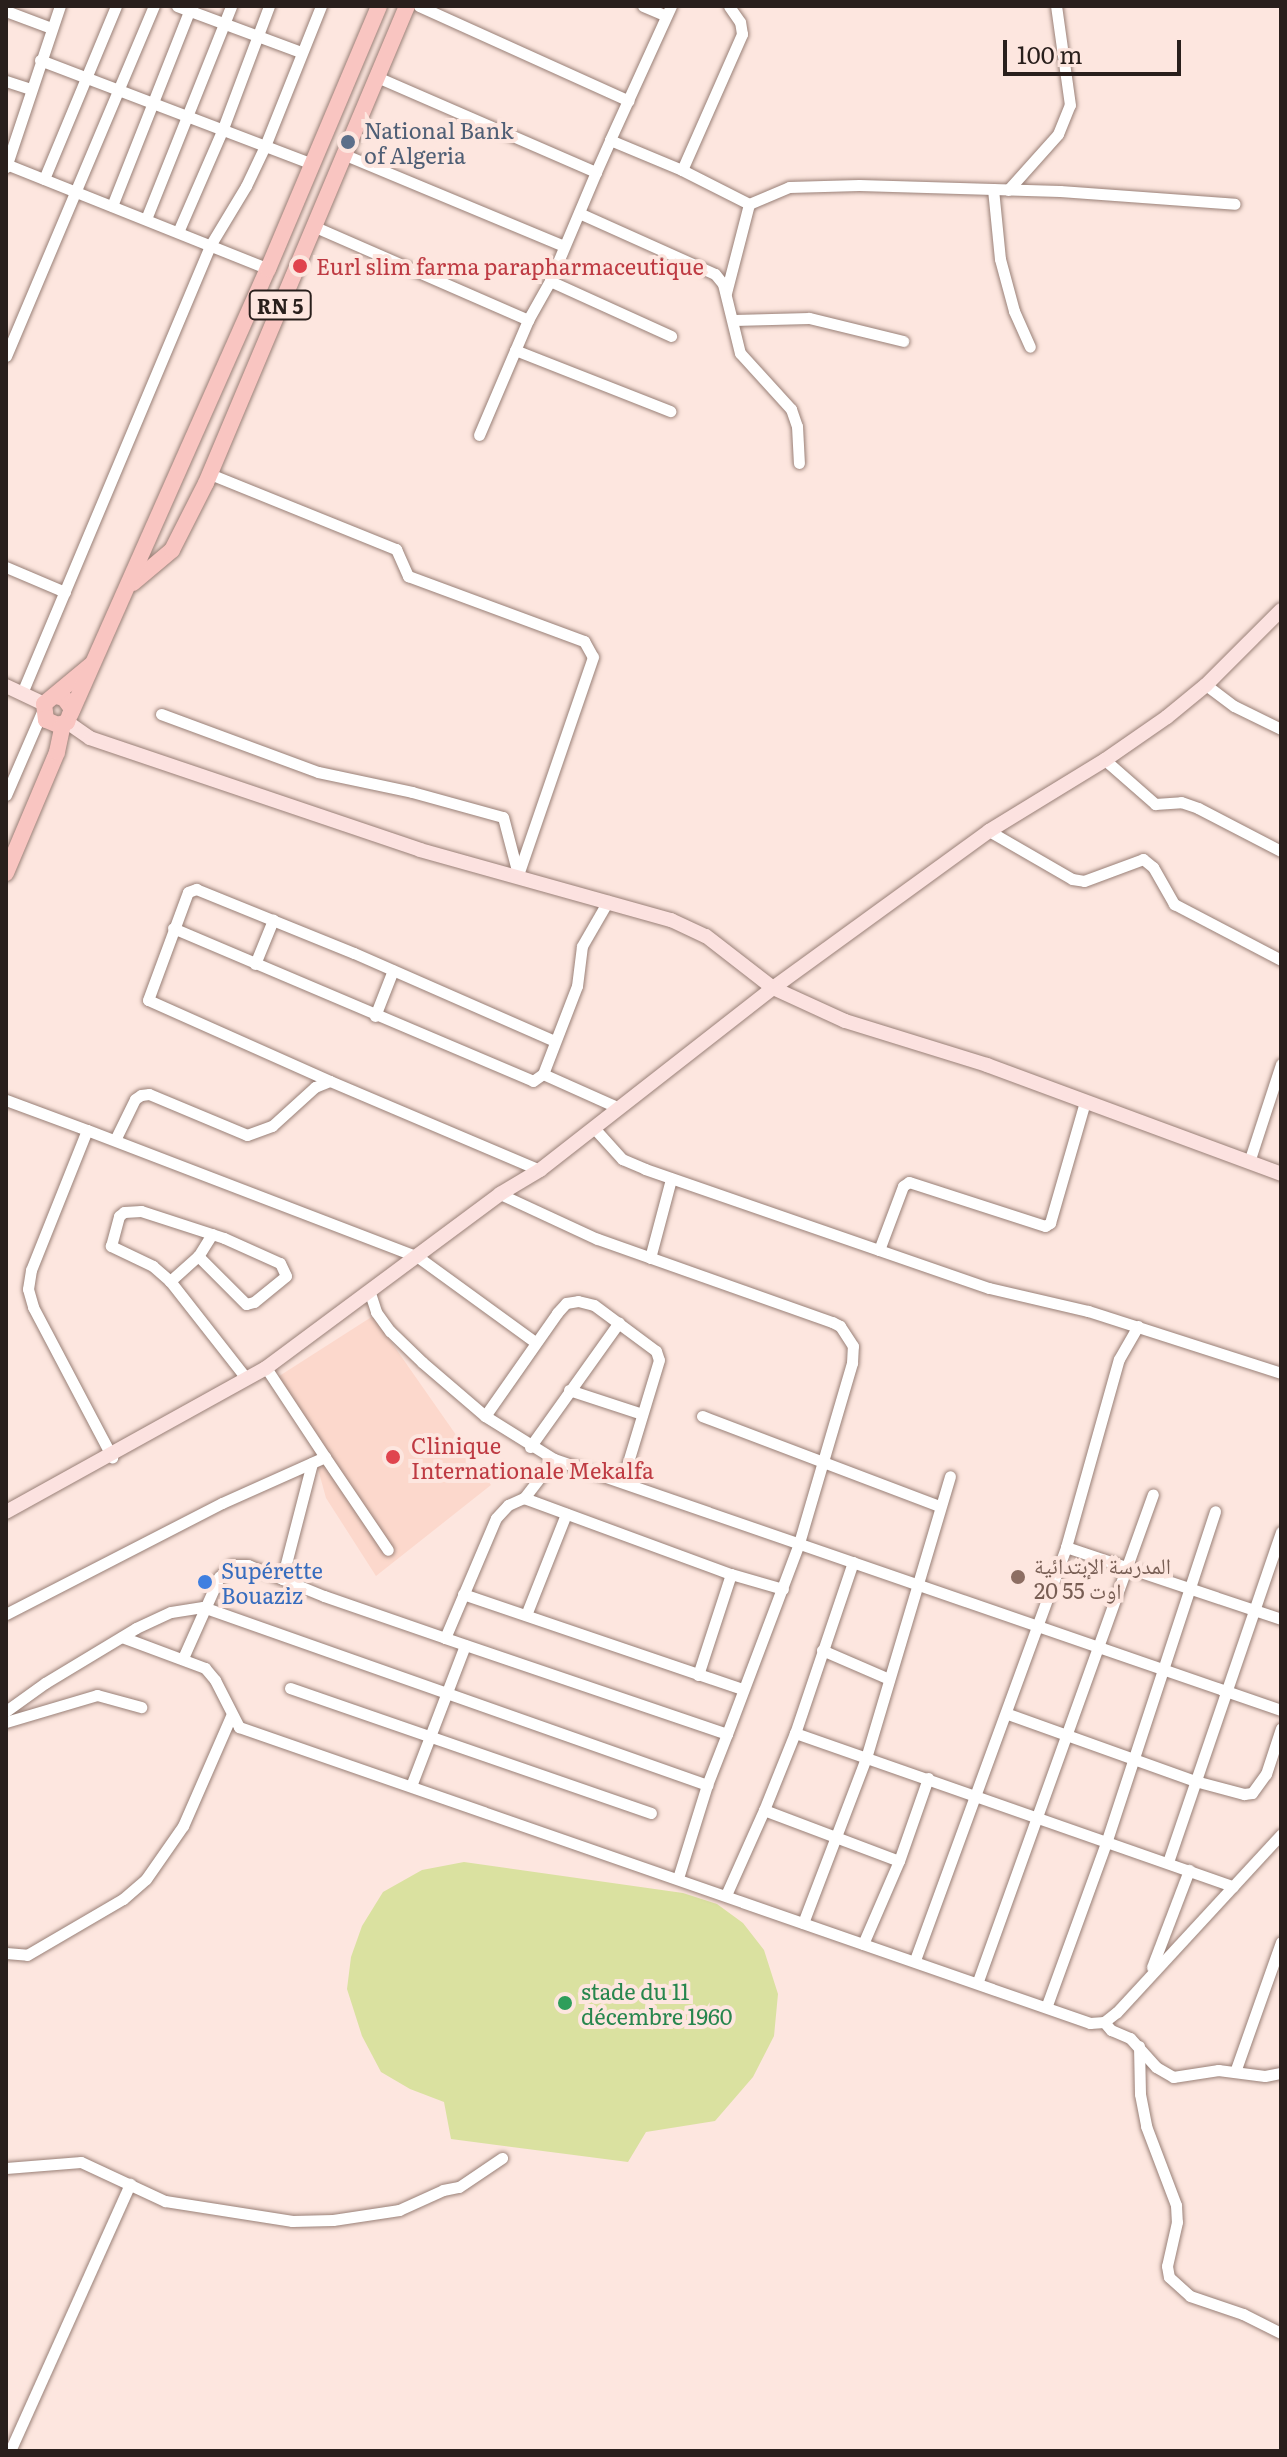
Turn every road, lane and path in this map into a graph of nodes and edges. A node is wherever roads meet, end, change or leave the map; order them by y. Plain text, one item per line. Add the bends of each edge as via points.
1 (60, 6) edge
2 (116, 6) edge
3 (154, 6) edge
4 (177, 6) edge
5 (231, 6) edge
6 (269, 6) edge
7 (321, 6) edge
8 (379, 6) edge
9 (407, 6) edge
10 (419, 6) edge
11 (643, 6) edge
12 (729, 6) edge
13 (1056, 6) edge
14 (191, 8) edge
15 (6, 11) edge
16 (668, 11) edge
17 (224, 24) junction
18 (51, 28) junction
19 (257, 37) junction
20 (301, 52) junction
21 (40, 60) junction
22 (85, 77) junction
23 (377, 77) junction
24 (6, 81) edge
25 (117, 88) junction
26 (30, 89) junction
27 (629, 101) junction
28 (151, 104) junction
29 (186, 117) junction
30 (222, 131) junction
31 (610, 140) junction
32 (265, 146) junction
33 (343, 154) junction
34 (313, 164) junction
35 (6, 165) edge
36 (682, 170) junction
37 (596, 172) junction
38 (44, 179) junction
39 (993, 189) junction
40 (1008, 190) junction
41 (76, 191) junction
42 (749, 204) junction
43 (1235, 204) dead end
44 (112, 206) junction
45 (579, 213) junction
46 (146, 219) junction
47 (313, 226) junction
48 (178, 232) junction
49 (211, 244) junction
50 (564, 246) junction
51 (268, 269) junction
52 (550, 281) junction
53 (726, 293) junction
54 (528, 320) junction
55 (734, 320) junction
56 (671, 336) dead end
57 (903, 341) dead end
58 (1030, 347) dead end
59 (515, 350) junction
60 (6, 356) edge
61 (670, 411) dead end
62 (479, 435) dead end
63 (799, 463) dead end
64 (210, 474) junction
65 (6, 567) edge
66 (129, 587) junction
67 (65, 592) junction
68 (1281, 610) edge
69 (96, 660) junction
70 (1206, 685) junction
71 (6, 686) edge
72 (22, 693) junction
73 (47, 704) junction
74 (161, 714) dead end
75 (67, 720) junction
76 (1281, 729) edge
77 (1105, 760) junction
78 (6, 795) edge
79 (989, 831) junction
80 (1281, 851) edge
81 (6, 873) edge
82 (518, 875) junction
83 (608, 901) junction
84 (273, 920) junction
85 (173, 928) junction
86 (1281, 960) edge
87 (255, 964) junction
88 (393, 970) junction
89 (773, 988) junction
90 (375, 1016) junction
91 (554, 1041) junction
92 (1281, 1064) edge
93 (543, 1074) junction
94 (330, 1081) junction
95 (6, 1100) edge
96 (1085, 1102) junction
97 (619, 1108) junction
98 (594, 1128) junction
99 (87, 1130) junction
100 (116, 1138) junction
101 (1249, 1162) junction
102 (540, 1170) junction
103 (1281, 1174) edge
104 (671, 1179) junction
105 (500, 1194) junction
106 (212, 1234) junction
107 (879, 1250) junction
108 (198, 1256) junction
109 (418, 1257) junction
110 (650, 1258) junction
111 (170, 1281) junction
112 (370, 1293) junction
113 (619, 1322) junction
114 (1138, 1326) junction
115 (535, 1342) junction
116 (266, 1368) junction
117 (1281, 1373) edge
118 (246, 1378) junction
119 (569, 1390) junction
120 (642, 1414) junction
121 (485, 1416) junction
122 (702, 1416) dead end
123 (530, 1447) junction
124 (112, 1457) junction
125 (325, 1457) junction
126 (554, 1459) junction
127 (312, 1463) junction
128 (825, 1463) junction
129 (950, 1476) dead end
130 (622, 1482) junction
131 (1153, 1494) dead end
132 (524, 1498) junction
133 (939, 1506) junction
134 (1215, 1511) dead end
135 (6, 1512) edge
136 (566, 1514) junction
137 (1281, 1532) edge
138 (799, 1543) junction
139 (1066, 1547) junction
140 (388, 1550) dead end
141 (853, 1562) junction
142 (1128, 1568) junction
143 (731, 1574) junction
144 (282, 1579) junction
145 (1189, 1586) junction
146 (918, 1587) junction
147 (783, 1589) junction
148 (463, 1594) junction
149 (203, 1607) junction
150 (1253, 1609) junction
151 (6, 1614) edge
152 (526, 1615) junction
153 (1281, 1619) edge
154 (1038, 1627) junction
155 (122, 1637) junction
156 (445, 1638) junction
157 (465, 1645) junction
158 (1100, 1648) junction
159 (822, 1650) junction
160 (183, 1658) junction
161 (1161, 1670) junction
162 (698, 1675) junction
163 (889, 1679) junction
164 (290, 1688) dead end
165 (742, 1689) junction
166 (1228, 1693) junction
167 (446, 1694) junction
168 (141, 1707) dead end
169 (1281, 1710) edge
170 (6, 1711) edge
171 (1008, 1714) junction
172 (231, 1716) junction
173 (6, 1722) edge
174 (1281, 1728) edge
175 (795, 1733) junction
176 (727, 1734) junction
177 (1067, 1736) junction
178 (429, 1738) junction
179 (866, 1758) junction
180 (1135, 1759) junction
181 (928, 1778) junction
182 (1195, 1781) junction
183 (707, 1785) junction
184 (411, 1786) junction
185 (977, 1796) junction
186 (764, 1810) junction
187 (651, 1813) dead end
188 (1037, 1819) junction
189 (1281, 1836) edge
190 (836, 1837) junction
191 (1107, 1840) junction
192 (899, 1861) junction
193 (1168, 1862) junction
194 (1189, 1870) junction
195 (678, 1878) junction
196 (1233, 1886) junction
197 (726, 1895) junction
198 (803, 1923) junction
199 (1281, 1942) edge
200 (863, 1944) junction
201 (6, 1953) edge
202 (915, 1960) junction
203 (1150, 1973) junction
204 (978, 1981) junction
205 (1047, 2005) junction
206 (1104, 2022) junction
207 (1139, 2046) junction
208 (1235, 2072) junction
209 (1281, 2073) edge
210 (502, 2158) dead end
211 (6, 2168) edge
212 (130, 2184) junction
213 (1281, 2333) edge
214 (10, 2451) edge

1 - 18 street
2 - 22 street
3 - 25 street
4 - 14 street
5 - 17 street
6 - 19 street
7 - 20 street
8 - 34 main road, RN 5
9 - 23 main road, RN 5
10 - 27 street
11 - 16 street
12 - 36 street via 742,34
13 - 40 street via 1070,105 1058,134
14 - 17 street
14 - 28 street
15 - 18 street
16 - 27 street
17 - 19 street
17 - 29 street
18 - 21 street
19 - 20 street
19 - 30 street
20 - 32 street
21 - 22 street
21 - 26 street
22 - 25 street
22 - 38 street
23 - 33 main road, RN 5
23 - 37 street
24 - 26 street
25 - 28 street
25 - 41 street
26 - 35 street
27 - 31 street
28 - 29 street
28 - 44 street
29 - 30 street
29 - 46 street
30 - 32 street
30 - 48 street
31 - 36 street
31 - 37 street
32 - 34 street
32 - 49 street
33 - 47 main road, RN 5
33 - 50 street
34 - 51 main road, RN 5
35 - 38 street
36 - 42 street
37 - 45 street
38 - 41 street
39 - 40 street
39 - 42 street via 789,187
39 - 58 street via 1000,259
40 - 43 street
41 - 44 street
41 - 60 street
42 - 53 street
44 - 46 street
45 - 50 street
45 - 53 street via 706,268
46 - 48 street
47 - 54 street
47 - 64 main road, RN 5
48 - 49 street
49 - 51 street
49 - 67 street
50 - 52 street
51 - 66 main road, RN 5
52 - 54 street
52 - 56 street
53 - 55 street
54 - 59 street
55 - 57 street via 809,318
55 - 63 street via 740,353 791,409
59 - 61 street
59 - 62 street
64 - 66 main road, RN 5 via 172,550
64 - 82 street via 396,549 408,576 584,641 593,657
65 - 67 street
66 - 69 main road, RN 5
67 - 72 street
68 - 70 street
69 - 73 main road, RN 5
69 - 75 main road, RN 5
70 - 76 street
70 - 77 street
71 - 72 street
72 - 73 street
73 - 75 main road via 49,723
73 - 75 main road via 68,701
73 - 78 street
74 - 82 street via 318,772 503,817
75 - 81 main road, RN 5
75 - 82 street via 90,738 135,754 420,850
77 - 79 street
77 - 80 street via 1155,804 1181,802 1198,808
79 - 86 street via 1072,879 1084,881 1143,859 1174,904
79 - 89 street
82 - 83 street
83 - 89 street via 706,936
83 - 91 street via 582,946 577,986
84 - 85 street via 192,889
84 - 87 street
84 - 88 street
85 - 87 street
85 - 94 street via 148,1000
87 - 90 street
88 - 90 street
88 - 91 street
89 - 96 street via 845,1021
89 - 97 street
90 - 93 street via 526,1079
91 - 93 street
92 - 101 street
93 - 97 street
94 - 100 street via 315,1087 272,1126 247,1135 141,1095
94 - 102 street
95 - 99 street
96 - 101 street
96 - 107 street via 1050,1223 1045,1226 909,1182
97 - 98 street
98 - 102 street
98 - 104 street via 622,1159
99 - 100 street
99 - 124 street via 28,1289
100 - 109 street
101 - 103 street
102 - 105 street
104 - 107 street
104 - 110 street
105 - 109 street
105 - 110 street
106 - 108 street
106 - 108 street via 280,1263 286,1276 246,1304
106 - 111 street via 141,1211 119,1216 111,1246 153,1266
107 - 114 street via 989,1288
108 - 111 street
109 - 112 street
109 - 115 street
110 - 128 street via 840,1326 853,1346 852,1363
111 - 118 street
112 - 116 street
112 - 121 street via 390,1331
113 - 115 street via 594,1305 566,1303
113 - 119 street
113 - 120 street via 658,1355
114 - 117 street
114 - 139 street via 1119,1359
115 - 121 street
116 - 118 street
116 - 125 street
118 - 124 street
119 - 120 street
119 - 123 street
120 - 130 street
121 - 123 street
122 - 128 street
123 - 126 street
124 - 135 street
125 - 127 street
125 - 140 street
126 - 130 street
126 - 132 street
127 - 144 street
127 - 151 street
128 - 133 street
128 - 138 street
129 - 133 street
130 - 138 street
131 - 142 street
132 - 136 street
132 - 148 street via 496,1518
133 - 146 street
134 - 145 street
136 - 143 street
136 - 152 street
137 - 150 street
138 - 141 street
138 - 147 street
139 - 142 street
139 - 154 street
141 - 146 street
141 - 159 street
142 - 145 street
142 - 158 street
143 - 147 street
143 - 162 street
144 - 149 street via 248,1565 232,1565
144 - 156 street
145 - 150 street
145 - 161 street
146 - 154 street
146 - 163 street
147 - 165 street
148 - 152 street
148 - 156 street
149 - 155 street via 171,1612
149 - 160 street
149 - 167 street
150 - 153 street
150 - 166 street
152 - 162 street
154 - 158 street
154 - 171 street
155 - 160 street
155 - 170 street
156 - 157 street
157 - 167 street
157 - 176 street
158 - 161 street
158 - 177 street
159 - 163 street
159 - 175 street
160 - 172 street via 205,1668 215,1680
161 - 166 street
161 - 180 street
162 - 165 street
163 - 179 street
164 - 178 street
165 - 176 street
166 - 169 street
166 - 182 street
167 - 178 street
167 - 183 street
168 - 173 street via 97,1695
171 - 177 street
171 - 185 street
172 - 184 street via 239,1727
172 - 201 street via 183,1826 146,1879 123,1899 27,1955
174 - 182 street via 1266,1774 1252,1793
175 - 179 street
175 - 186 street
176 - 183 street
177 - 180 street
177 - 188 street
178 - 184 street
178 - 187 street
179 - 181 street
179 - 190 street
180 - 182 street
180 - 191 street
181 - 185 street
181 - 192 street
182 - 193 street
183 - 195 street
184 - 195 street
185 - 188 street
185 - 202 street
186 - 190 street
186 - 197 street
188 - 191 street
188 - 204 street
189 - 196 street
190 - 192 street
190 - 198 street
191 - 193 street
191 - 205 street
192 - 200 street
193 - 194 street
194 - 196 street
194 - 203 street
195 - 197 street
196 - 203 street
197 - 198 street
198 - 200 street
199 - 208 street
200 - 202 street
202 - 204 street
203 - 206 street
204 - 205 street
205 - 206 street via 1090,2023
206 - 207 street
207 - 208 street via 1156,2067 1173,2077
207 - 213 street via 1146,2126 1176,2205 1169,2277 1190,2296
208 - 209 street
210 - 212 street via 459,2187 399,2210 333,2220 292,2221 165,2201
211 - 212 street via 81,2162
212 - 214 street

